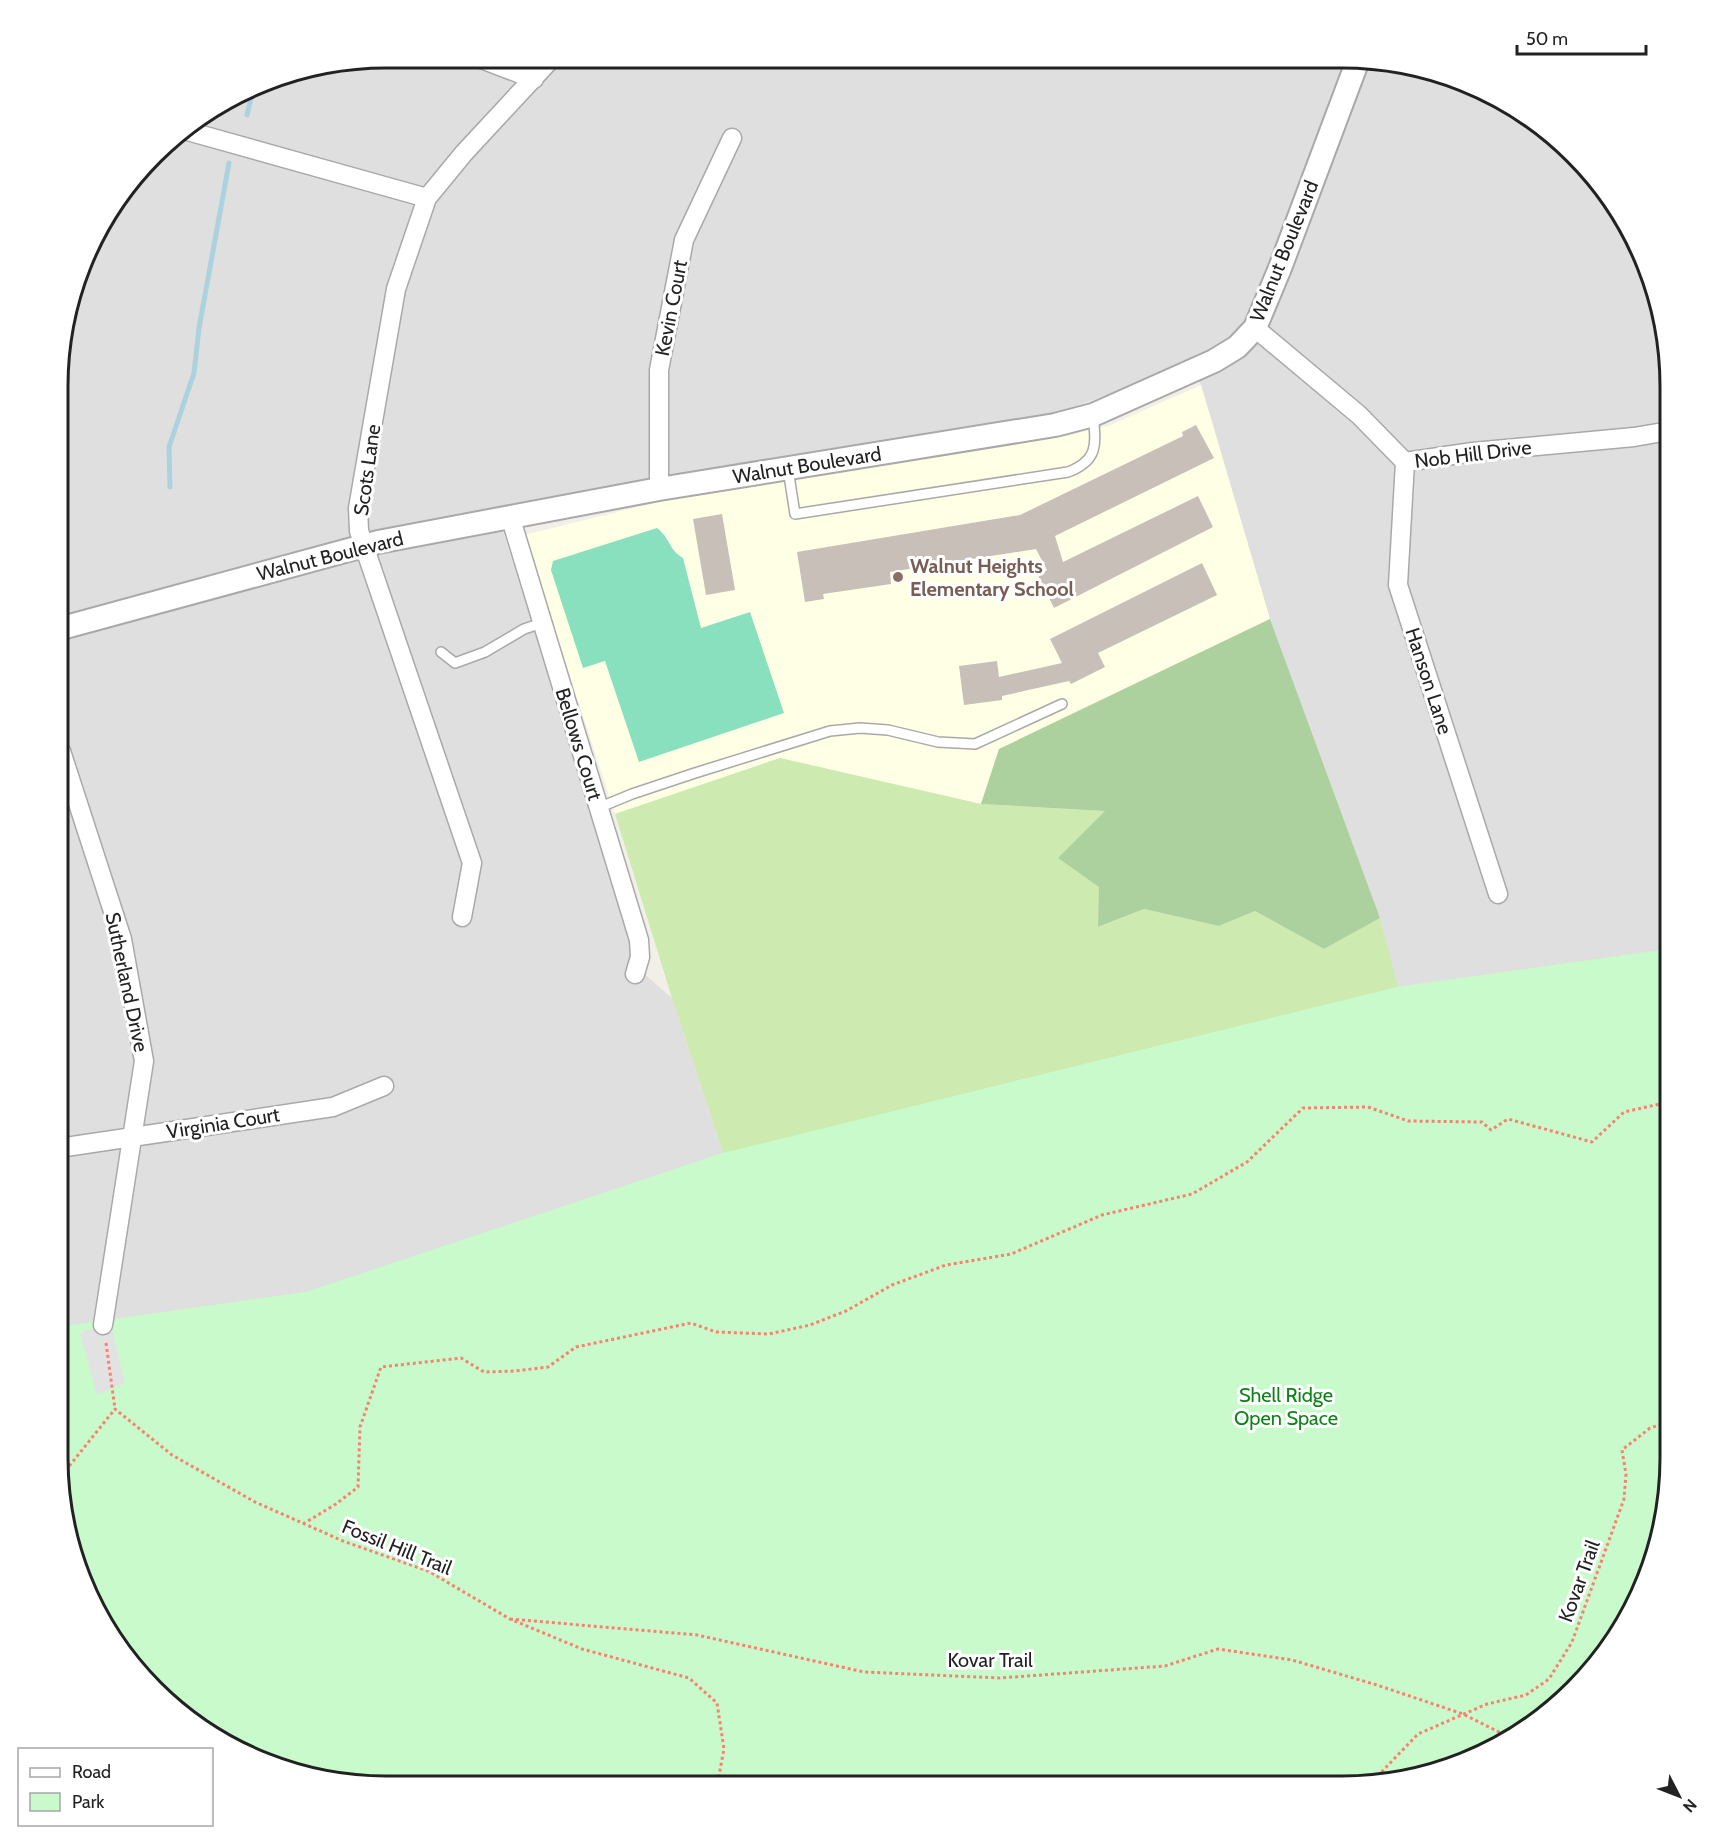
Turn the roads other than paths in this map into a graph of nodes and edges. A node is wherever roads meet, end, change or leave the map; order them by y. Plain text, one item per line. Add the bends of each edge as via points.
1 (505, 68) edge
2 (544, 68) edge
3 (1355, 68) edge
4 (534, 79) junction
5 (193, 132) edge
6 (732, 138) dead end
7 (427, 198) junction
8 (1255, 328) junction
9 (1093, 415) junction
10 (1660, 433) edge
11 (1405, 462) junction
12 (788, 469) junction
13 (658, 489) junction
14 (510, 516) junction
15 (364, 545) junction
16 (542, 623) junction
17 (68, 626) edge
18 (441, 652) dead end
19 (1062, 704) dead end
20 (68, 773) edge
21 (598, 808) junction
22 (1498, 894) dead end
23 (462, 917) dead end
24 (635, 974) dead end
25 (384, 1086) dead end
26 (133, 1137) junction
27 (68, 1147) edge
28 (103, 1325) road end

1 - 4 street
2 - 4 street, Scots Lane
3 - 8 street, Walnut Boulevard
4 - 7 street, Scots Lane
5 - 7 street
6 - 13 street, Kevin Court via 684,240 659,370
7 - 15 street, Scots Lane via 394,300 358,508
8 - 9 street, Walnut Boulevard via 1237,347 1214,361
8 - 11 street, Nob Hill Drive via 1359,415
9 - 12 street, Walnut Boulevard via 1055,425
9 - 12 lane via 1096,439 1092,454 1082,467 1068,472 795,514
10 - 11 street, Nob Hill Drive
11 - 22 street, Hanson Lane via 1398,585
12 - 13 street, Walnut Boulevard
13 - 14 street, Walnut Boulevard
14 - 15 street, Walnut Boulevard
14 - 16 street, Bellows Court
15 - 17 street, Walnut Boulevard
15 - 23 street, Scots Lane via 472,863
16 - 18 lane via 455,663
16 - 21 street, Bellows Court
19 - 21 lane via 975,744 938,742 888,730 830,731 695,772
20 - 26 street, Sutherland Drive via 122,939 144,1061
21 - 24 street, Bellows Court via 639,940
25 - 26 street, Virginia Court via 333,1107
26 - 27 street, Virginia Court
26 - 28 street, Sutherland Drive

